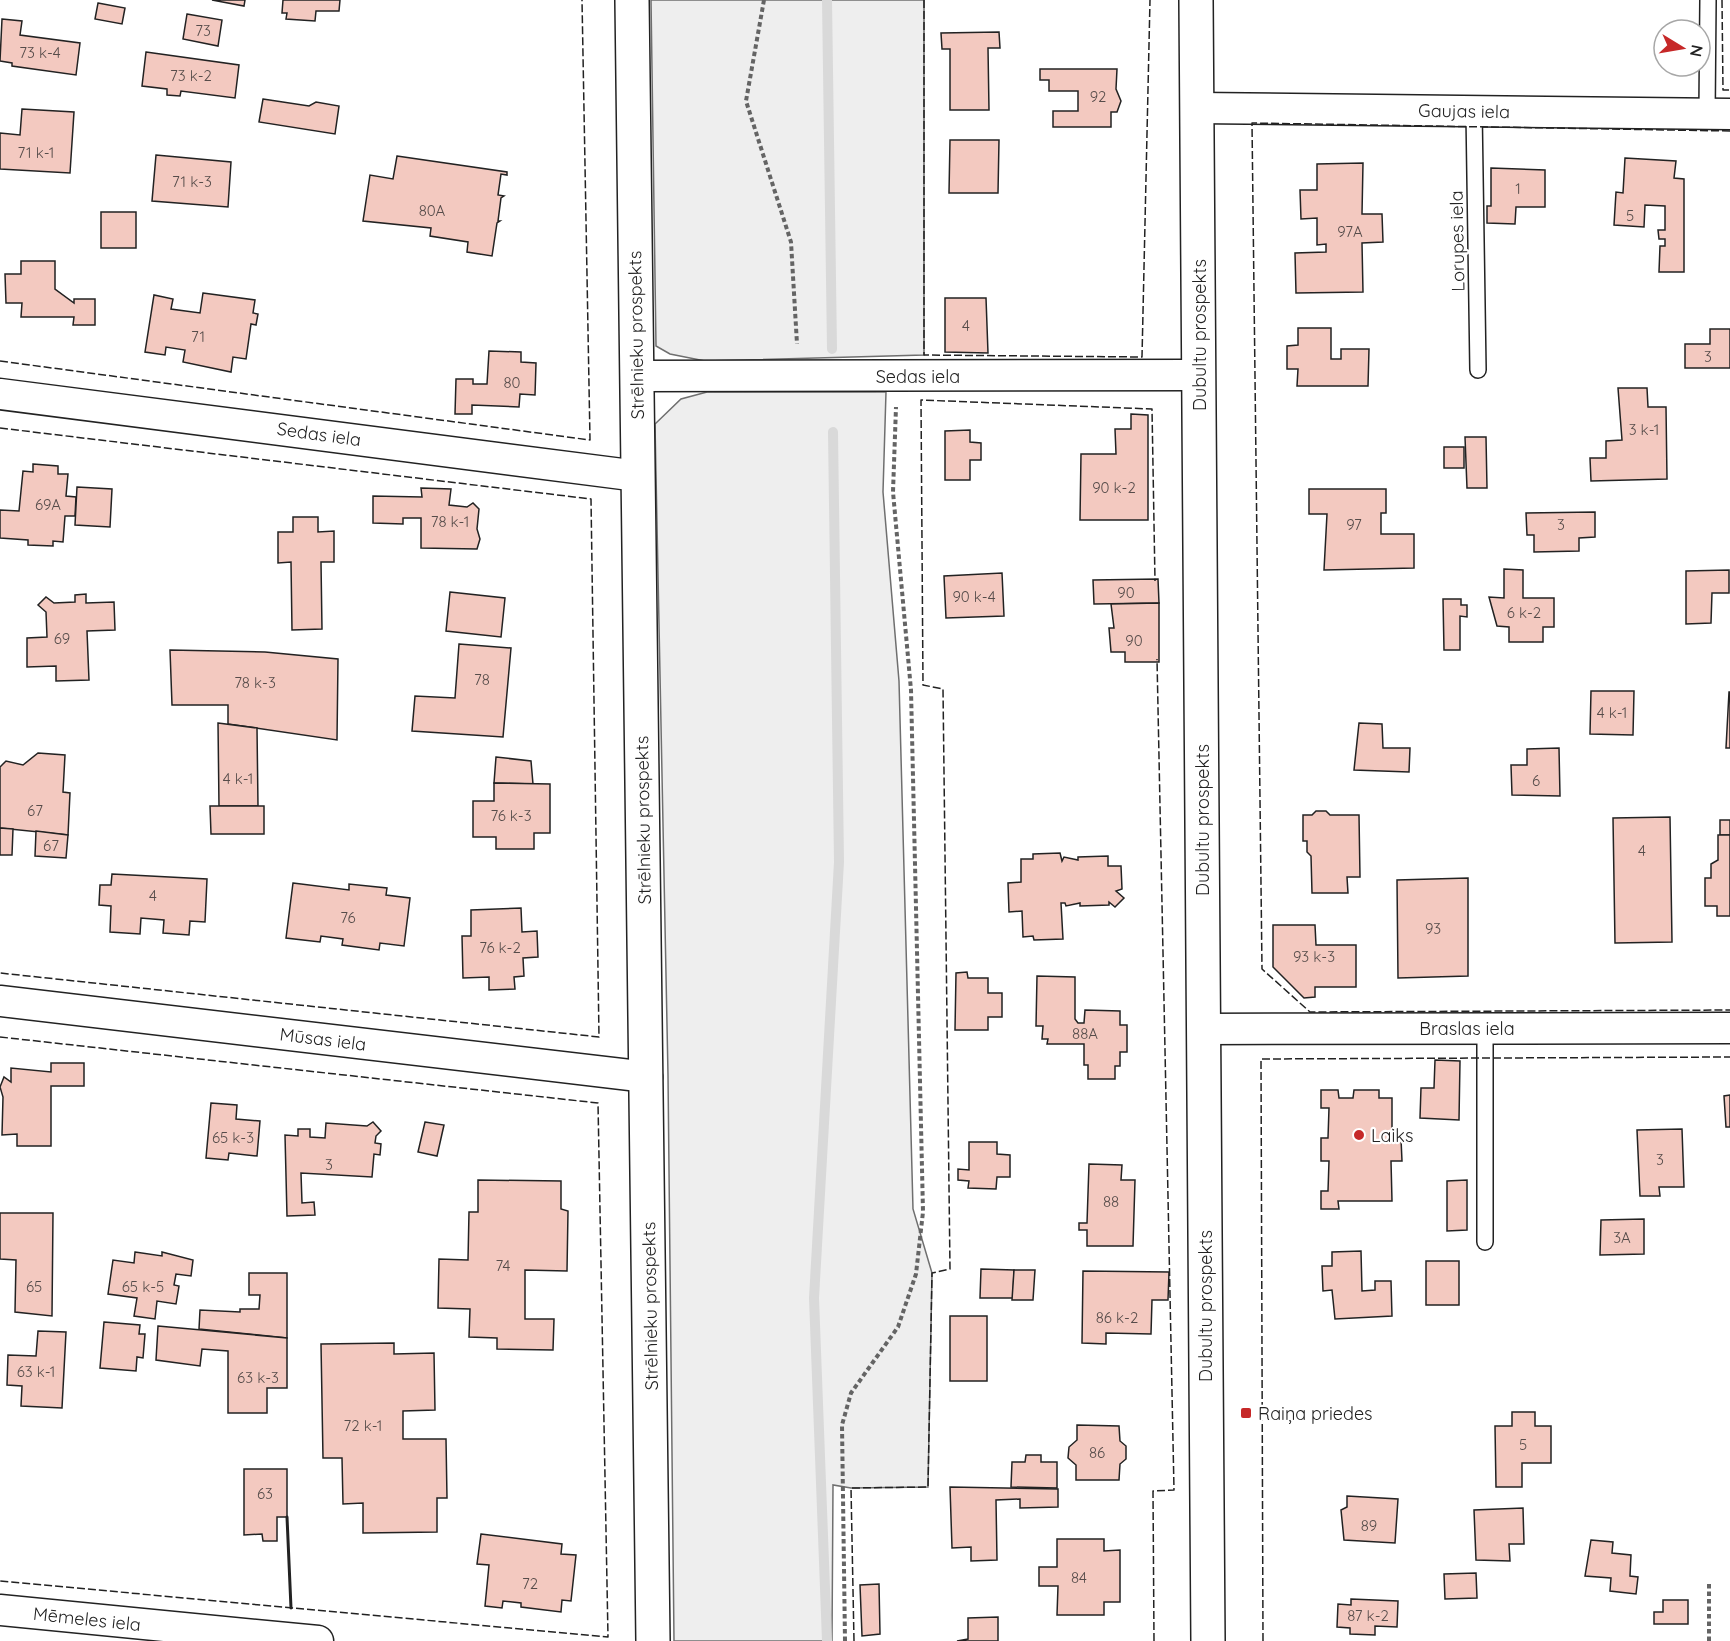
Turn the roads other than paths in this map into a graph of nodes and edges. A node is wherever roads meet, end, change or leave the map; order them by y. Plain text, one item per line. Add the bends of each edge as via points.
1 (632, 0) edge
2 (1196, 0) edge
3 (1708, 0) edge
4 (1197, 108) junction
5 (1474, 111) junction
6 (1718, 114) edge
7 (1478, 370) dead end
8 (1199, 375) junction
9 (637, 376) junction
10 (0, 394) edge
11 (638, 476) junction
12 (0, 1001) edge
13 (1485, 1028) junction
14 (1730, 1028) edge
15 (1203, 1029) junction
16 (647, 1077) junction
17 (1485, 1242) dead end
18 (0, 1610) edge
19 (318, 1641) edge
20 (653, 1641) edge
21 (1208, 1641) edge

1 - 9 main road, Strēlnieku prospekts
2 - 4 main road, Dubultu prospekts
3 - 6 lane
4 - 5 street, Gaujas iela
4 - 8 main road, Dubultu prospekts
5 - 6 street, Gaujas iela
5 - 7 lane, Lorupes iela
8 - 9 street, Sedas iela
8 - 15 main road, Dubultu prospekts
9 - 11 main road, Strēlnieku prospekts
10 - 11 street, Sedas iela
11 - 16 main road, Strēlnieku prospekts
12 - 16 street, Mūsas iela
13 - 14 street, Braslas iela
13 - 15 street, Braslas iela
13 - 17 lane
15 - 21 main road, Dubultu prospekts
16 - 20 main road, Strēlnieku prospekts
18 - 19 street, Mēmeles iela

